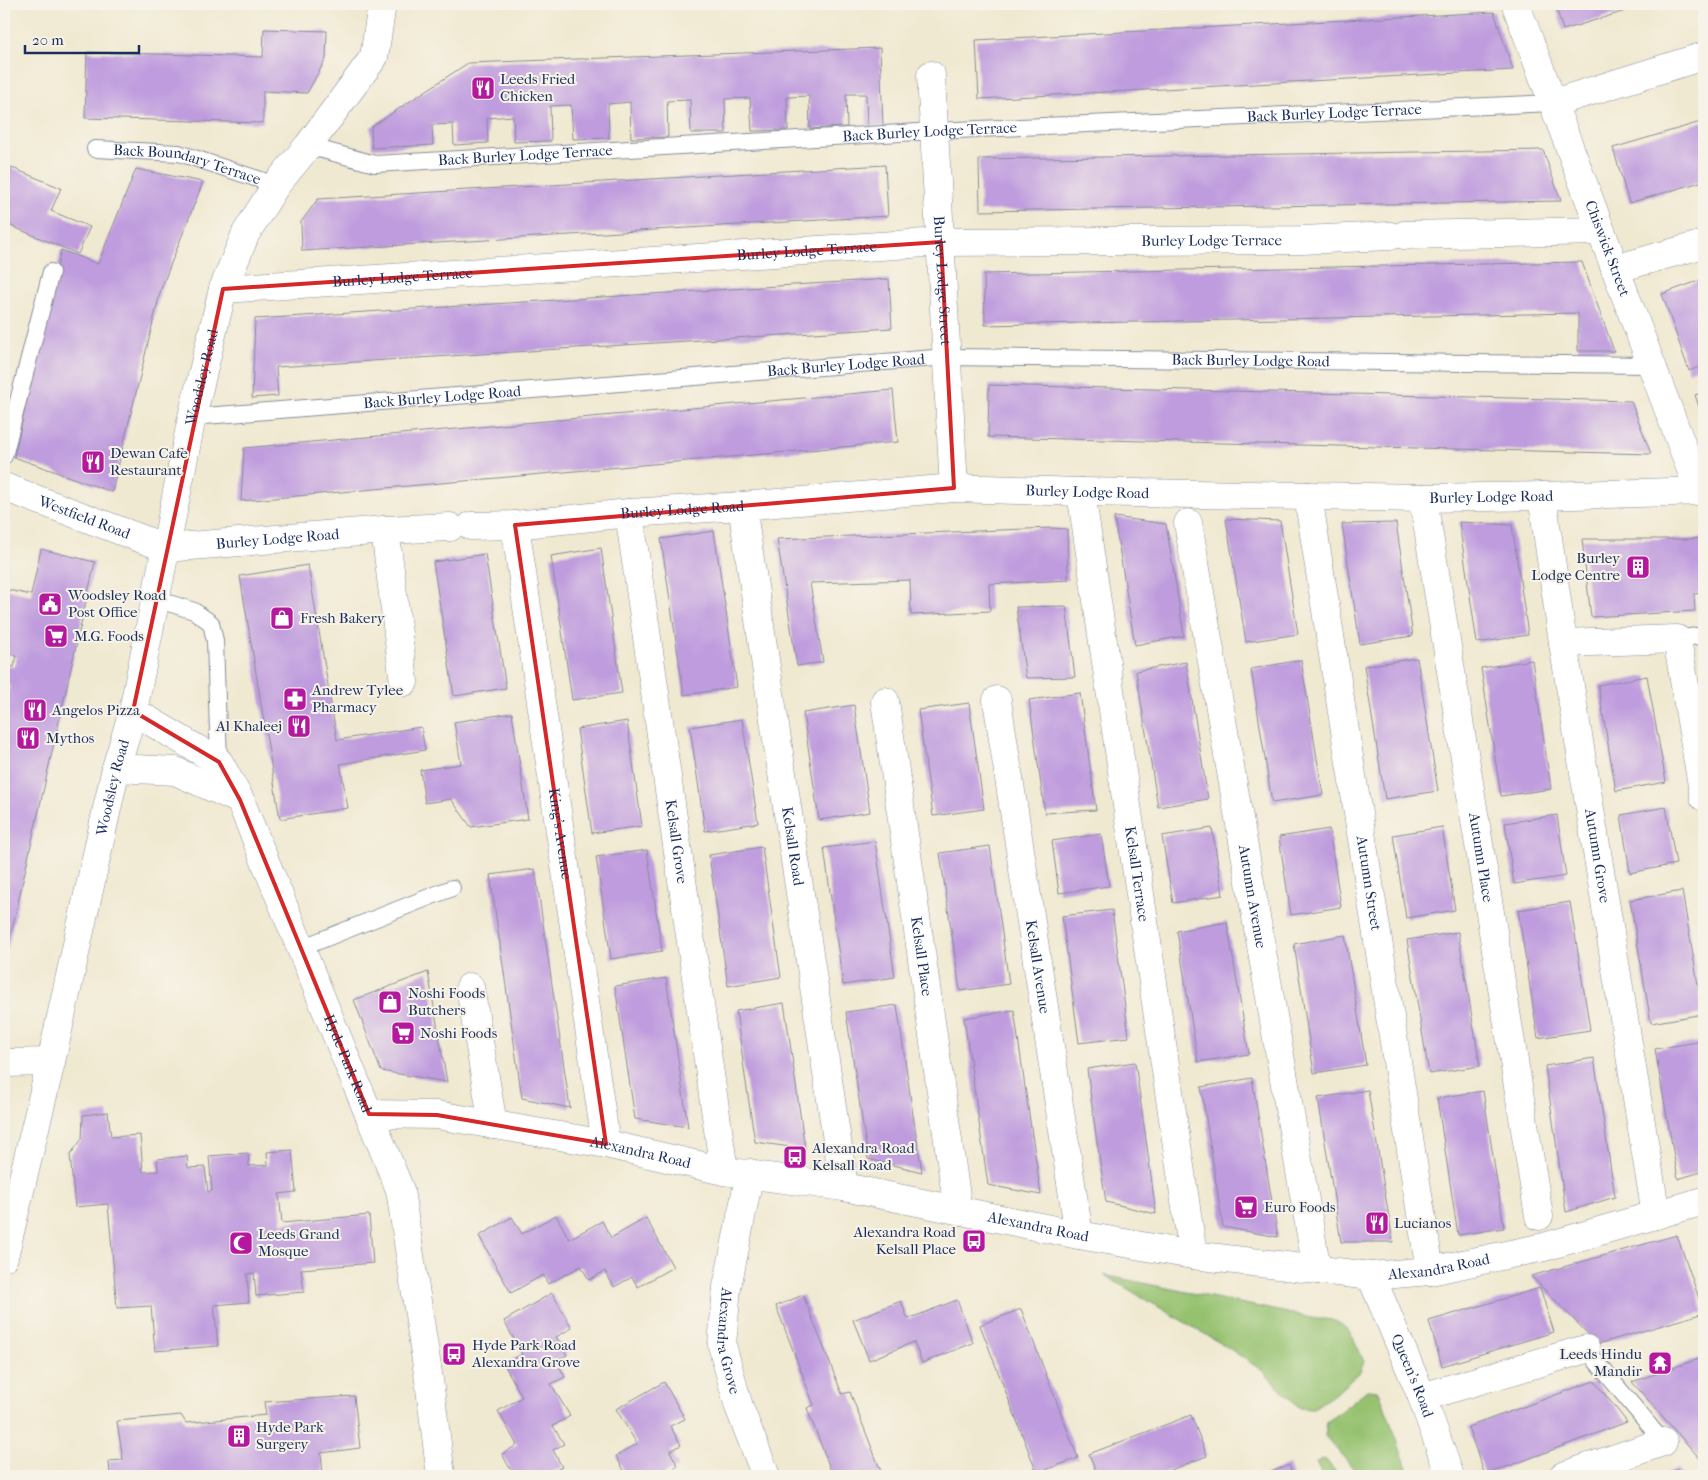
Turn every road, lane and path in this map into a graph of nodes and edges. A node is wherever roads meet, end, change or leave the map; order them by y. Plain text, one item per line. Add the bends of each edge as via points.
1 (382, 4) edge
2 (1516, 5) dead end
3 (1704, 56) edge
4 (932, 75) dead end
5 (1553, 103) junction
6 (935, 131) junction
7 (308, 146) junction
8 (95, 149) dead end
9 (276, 184) junction
10 (1601, 231) junction
11 (941, 242) junction
12 (1704, 244) edge
13 (1615, 269) junction
14 (51, 272) dead end
15 (223, 289) junction
16 (947, 357) junction
17 (1651, 364) junction
18 (192, 416) junction
19 (4, 456) edge
20 (4, 487) edge
21 (954, 488) junction
22 (1701, 491) edge
23 (1081, 492) junction
24 (1308, 496) junction
25 (1542, 496) junction
26 (1423, 498) junction
27 (742, 506) junction
28 (629, 513) junction
29 (1188, 523) dead end
30 (515, 525) junction
31 (385, 530) junction
32 (166, 548) junction
33 (156, 599) junction
34 (1704, 635) edge
35 (1677, 639) junction
36 (1564, 643) junction
37 (404, 682) dead end
38 (997, 700) dead end
39 (885, 701) dead end
40 (133, 711) junction
41 (219, 762) junction
42 (116, 768) junction
43 (1704, 797) edge
44 (240, 800) junction
45 (452, 888) dead end
46 (301, 948) junction
47 (470, 987) dead end
48 (50, 1062) junction
49 (4, 1063) edge
50 (369, 1114) junction
51 (493, 1125) junction
52 (606, 1144) junction
53 (737, 1172) junction
54 (844, 1187) junction
55 (1704, 1201) edge
56 (958, 1210) junction
57 (1656, 1215) junction
58 (1539, 1216) dead end
59 (1079, 1235) junction
60 (1192, 1255) junction
61 (4, 1257) edge
62 (1317, 1270) junction
63 (1430, 1271) junction
64 (1371, 1276) junction
65 (1586, 1349) joint
66 (1422, 1397) junction
67 (1663, 1442) joint
68 (441, 1476) edge
69 (766, 1476) edge
70 (1450, 1476) edge
71 (1563, 1476) edge

1 - 7 street, Woodsley Road via 374,58
2 - 5 street, Chiswick Street
3 - 5 street
4 - 6 street, Burley Lodge Street
5 - 6 lane, Back Burley Lodge Terrace
5 - 10 street, Chiswick Street
6 - 7 lane, Back Burley Lodge Terrace via 376,164
6 - 11 street, Burley Lodge Street
7 - 9 street, Woodsley Road
8 - 9 lane, Back Boundary Terrace via 180,154
9 - 15 street, Woodsley Road via 246,233
10 - 11 street, Burley Lodge Terrace via 1302,240
10 - 13 street, Chiswick Street
11 - 15 street, Burley Lodge Terrace
11 - 16 street, Burley Lodge Street
12 - 13 street
13 - 17 street, Chiswick Street
14 - 19 lane
15 - 18 street, Woodsley Road
16 - 17 lane, Back Burley Lodge Road
16 - 18 lane, Back Burley Lodge Road
16 - 21 street, Burley Lodge Street
17 - 22 street, Chiswick Street
18 - 32 street, Woodsley Road
20 - 32 street, Westfield Road
21 - 23 street, Burley Lodge Road
21 - 27 street, Burley Lodge Road
22 - 25 street, Burley Lodge Road
23 - 24 street, Burley Lodge Road
23 - 60 street, Kelsall Terrace
24 - 26 street, Burley Lodge Road
24 - 63 street, Autumn Street
25 - 26 street, Burley Lodge Road
25 - 36 street, Autumn Grove
26 - 58 street, Autumn Place
27 - 28 street, Burley Lodge Road
27 - 54 street, Kelsall Road
28 - 30 street, Burley Lodge Road
28 - 53 street, Kelsall Grove
29 - 62 street, Autumn Avenue
30 - 31 street, Burley Lodge Road
30 - 52 street, King's Avenue
31 - 32 street, Burley Lodge Road
31 - 37 street
32 - 33 street, Woodsley Road
33 - 40 street, Woodsley Road
33 - 41 lane via 194,611 210,623 216,641
34 - 35 lane
35 - 36 street
35 - 43 street
36 - 57 street, Autumn Grove
38 - 59 street, Kelsall Avenue
39 - 56 street, Kelsall Place
40 - 41 street
40 - 42 street, Woodsley Road
41 - 44 street, Hyde Park Road
42 - 44 street via 175,771
42 - 48 street, Woodsley Road
44 - 46 street, Hyde Park Road
45 - 46 lane
46 - 50 street, Hyde Park Road
47 - 51 street
48 - 49 street
48 - 61 street, Woodsley Road
50 - 51 street, Alexandra Road via 437,1115
50 - 68 street, Hyde Park Road via 400,1190
51 - 52 street, Alexandra Road
52 - 53 street, Alexandra Road
53 - 54 street, Alexandra Road
53 - 69 street, Alexandra Grove via 722,1345 739,1407
54 - 56 street, Alexandra Road
55 - 57 street, Alexandra Road
56 - 59 street, Alexandra Road
57 - 63 street, Alexandra Road via 1544,1247
59 - 60 street, Alexandra Road
60 - 62 street, Alexandra Road
62 - 64 street, Alexandra Road
63 - 64 street, Alexandra Road
64 - 66 street, Queen's Road
65 - 66 street
65 - 67 lane
66 - 70 street, Queen's Road
67 - 71 street

